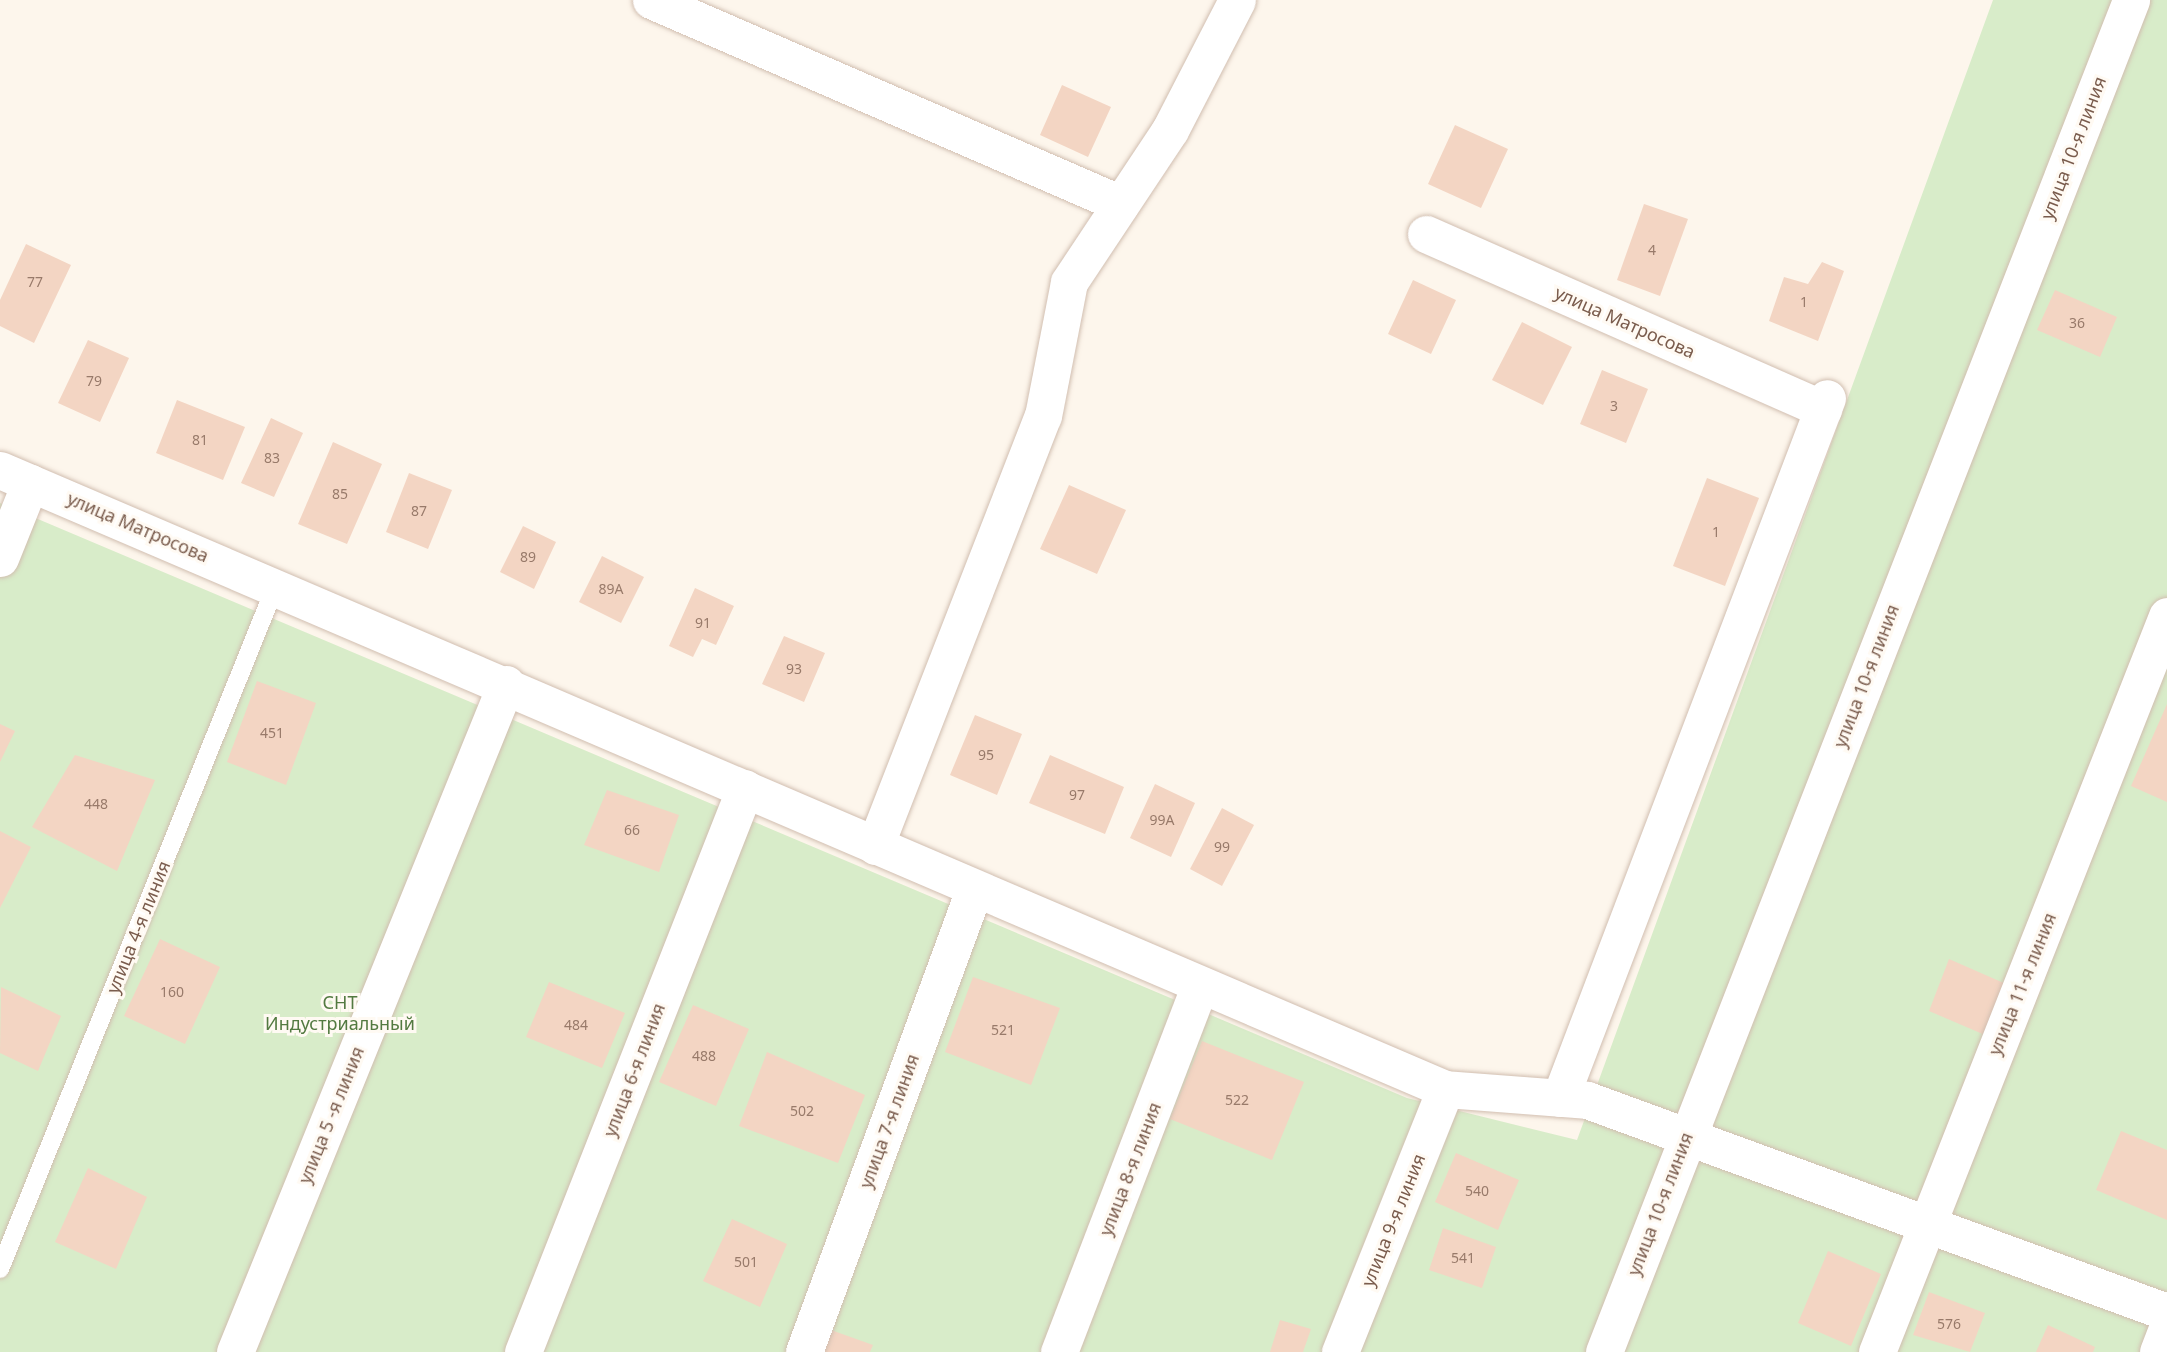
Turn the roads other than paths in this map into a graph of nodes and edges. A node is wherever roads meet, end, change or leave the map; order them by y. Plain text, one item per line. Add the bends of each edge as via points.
1 (651, 0) edge
2 (1237, 0) edge
3 (2131, 0) edge
4 (1121, 204) junction
5 (1426, 234) dead end
6 (15, 476) edge
7 (0, 558) edge
8 (276, 585) junction
9 (2167, 616) edge
10 (506, 684) junction
11 (745, 788) junction
12 (875, 846) junction
13 (974, 890) junction
14 (1200, 985) junction
15 (1446, 1089) junction
16 (1560, 1098) junction
17 (1686, 1136) junction
18 (1927, 1224) junction
19 (0, 1269) edge
20 (2167, 1312) edge
21 (2167, 1328) edge
22 (235, 1352) edge
23 (523, 1352) edge
24 (804, 1352) edge
25 (1059, 1352) edge
26 (1340, 1352) edge
27 (1604, 1352) edge
28 (1877, 1352) edge
29 (2158, 1352) edge

1 - 4 street
2 - 4 street via 1170,131
3 - 17 street, улица 10-я линия
4 - 12 street via 1069,282 1043,416
5 - 16 street, улица Матросова via 1825,404
6 - 7 street
6 - 8 street, улица Матросова
8 - 10 street, улица Матросова
8 - 19 lane, улица 4-я линия
9 - 18 street, улица 11-я линия
10 - 11 street, улица Матросова
10 - 22 street, улица 5 -я линия
11 - 12 street, улица Матросова
11 - 23 street, улица 6-я линия
12 - 13 street, улица Матросова
13 - 14 street, улица Матросова
13 - 24 street, улица 7-я линия
14 - 15 street, улица Матросова
14 - 25 street, улица 8-я линия
15 - 16 street, улица Матросова
15 - 26 street, улица 9-я линия
16 - 17 street, улица Матросова via 1587,1100
17 - 18 street, улица Матросова
17 - 27 street, улица 10-я линия
18 - 20 street, улица Матросова
18 - 28 street, улица 11-я линия
21 - 29 street

